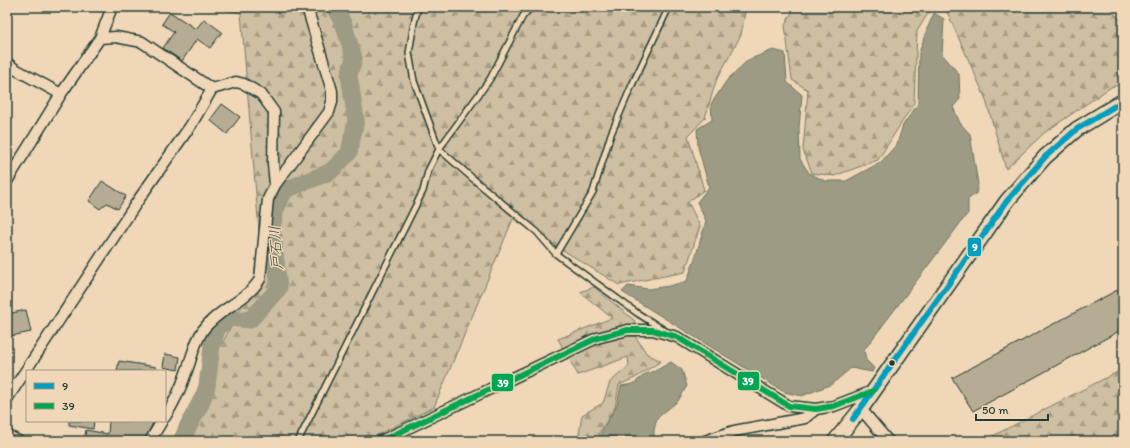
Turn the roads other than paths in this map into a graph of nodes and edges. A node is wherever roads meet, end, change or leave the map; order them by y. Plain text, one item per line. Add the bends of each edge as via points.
1 (112, 7) edge
2 (307, 7) edge
3 (418, 7) edge
4 (531, 7) edge
5 (669, 7) edge
6 (100, 38) junction
7 (7, 63) edge
8 (212, 89) junction
9 (61, 94) junction
10 (1123, 101) edge
11 (439, 149) junction
12 (7, 180) edge
13 (276, 185) junction
14 (556, 254) junction
15 (676, 337) junction
16 (26, 370) edge
17 (26, 370) edge
18 (873, 391) junction
19 (7, 399) edge
20 (816, 409) junction
21 (861, 409) junction
22 (166, 415) edge
23 (161, 422) edge
24 (7, 435) edge
25 (18, 441) edge
26 (150, 441) edge
27 (298, 441) edge
28 (381, 441) edge
29 (705, 441) edge
30 (835, 441) edge
31 (888, 441) edge

1 - 6 street
2 - 13 street via 330,84 332,102 329,112
3 - 11 lane via 409,53 414,81
4 - 11 lane via 523,16 490,79
5 - 14 lane via 611,134 593,192
6 - 8 street via 142,42
6 - 9 street
7 - 9 street
8 - 13 street via 236,82 244,84 261,94 274,112
8 - 16 street via 191,125
9 - 12 street
10 - 18 main road via 1077,129 1045,157 1012,195
11 - 14 lane via 537,232
11 - 27 lane via 428,171 423,191
13 - 22 street via 268,199 260,279 257,285 204,329
14 - 15 lane via 637,313
15 - 20 street via 789,406
15 - 28 street via 654,330 628,330 597,338
17 - 19 street
18 - 20 street via 834,406
18 - 21 main road
20 - 29 street via 805,418 734,431
21 - 30 main road
21 - 31 street
23 - 26 street
24 - 25 street

